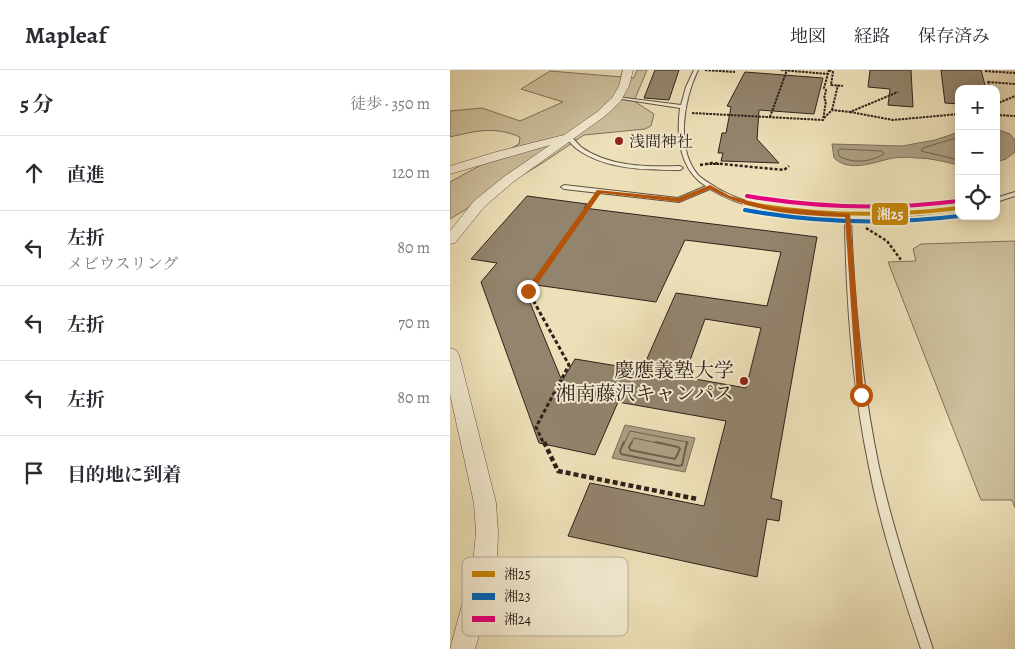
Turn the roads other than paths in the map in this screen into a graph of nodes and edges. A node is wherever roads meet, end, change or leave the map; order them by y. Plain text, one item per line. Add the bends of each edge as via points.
1 (628, 70) edge
2 (696, 70) edge
3 (617, 98) junction
4 (682, 107) junction
5 (568, 137) junction
6 (680, 168) dead end
7 (450, 170) edge
8 (564, 187) dead end
9 (710, 187) junction
10 (1015, 194) edge
11 (1000, 199) edge
12 (955, 208) edge
13 (848, 215) junction
14 (450, 240) edge
15 (450, 354) edge
16 (485, 557) edge
17 (466, 636) edge
18 (462, 649) edge
19 (926, 649) edge

1 - 3 street
2 - 4 lane
3 - 4 lane
3 - 5 street via 601,114
4 - 9 lane via 681,133 688,162 699,179
5 - 6 lane via 582,150 601,158 638,166
5 - 7 street
5 - 14 street via 479,204
8 - 9 lane via 679,200
9 - 13 lane via 728,197 772,209
10 - 11 lane
12 - 13 lane
13 - 19 lane via 862,404 886,516
15 - 16 street via 485,504
17 - 18 street

